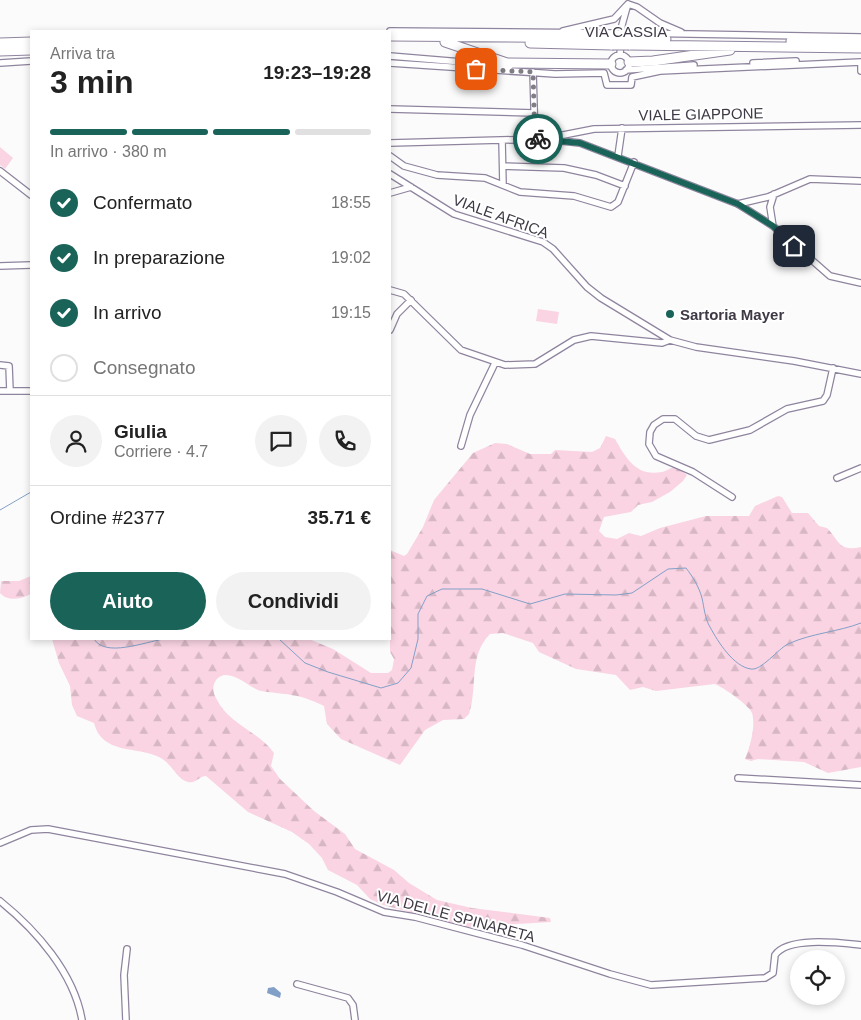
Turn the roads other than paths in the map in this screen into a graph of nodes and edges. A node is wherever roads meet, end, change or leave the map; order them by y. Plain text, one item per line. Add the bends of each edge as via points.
1 (629, 2) edge
2 (614, 18) junction
3 (622, 25) junction
4 (391, 31) edge
5 (553, 33) junction
6 (684, 34) junction
7 (391, 36) edge
8 (861, 37) edge
9 (612, 39) junction
10 (630, 39) junction
11 (30, 42) edge
12 (391, 42) edge
13 (445, 42) junction
14 (861, 42) edge
15 (0, 43) edge
16 (752, 46) junction
17 (861, 48) edge
18 (30, 50) edge
19 (0, 51) edge
20 (620, 55) junction
21 (391, 56) edge
22 (861, 59) edge
23 (30, 61) edge
24 (0, 63) edge
25 (391, 63) edge
26 (612, 66) junction
27 (627, 66) junction
28 (861, 71) edge
29 (533, 72) junction
30 (391, 109) edge
31 (534, 113) junction
32 (861, 125) edge
33 (622, 128) junction
34 (535, 139) junction
35 (543, 139) junction
36 (502, 140) junction
37 (391, 143) edge
38 (618, 156) junction
39 (391, 157) edge
40 (634, 162) junction
41 (503, 166) junction
42 (0, 171) edge
43 (391, 175) edge
44 (861, 181) edge
45 (503, 185) junction
46 (624, 186) junction
47 (411, 187) junction
48 (30, 193) edge
49 (391, 193) edge
50 (774, 194) junction
51 (738, 204) junction
52 (773, 226) junction
53 (30, 265) edge
54 (0, 266) edge
55 (861, 284) edge
56 (391, 290) edge
57 (411, 300) junction
58 (391, 328) edge
59 (670, 340) junction
60 (495, 363) junction
61 (0, 365) edge
62 (833, 368) junction
63 (861, 374) edge
64 (0, 391) edge
65 (10, 391) junction
66 (30, 391) edge
67 (461, 446) dead end
68 (861, 468) edge
69 (837, 478) dead end
70 (732, 497) dead end
71 (738, 778) dead end
72 (861, 785) edge
73 (0, 844) edge
74 (0, 900) edge
75 (861, 944) edge
76 (127, 949) dead end
77 (298, 984) dead end
78 (82, 1020) edge
79 (126, 1020) edge
80 (355, 1020) edge

1 - 2 street
1 - 3 street
1 - 6 street via 660,23
2 - 3 street
2 - 5 street
3 - 20 street
4 - 5 street
5 - 9 street
6 - 8 street
6 - 10 street
7 - 9 highway, VIA CASSIA
9 - 10 highway, VIA CASSIA, bridge
9 - 13 highway, VIA CASSIA
10 - 14 highway, VIA CASSIA
10 - 16 highway, VIA CASSIA
11 - 15 highway
12 - 13 highway, VIA CASSIA
13 - 26 highway via 507,63
16 - 17 highway, VIA CASSIA
16 - 27 highway via 746,50
18 - 19 highway
20 - 26 street via 615,57
20 - 27 street via 626,57
21 - 26 street via 516,67
22 - 27 street
23 - 24 street
25 - 29 street
26 - 27 street via 618,73
28 - 29 street via 861,62 716,68 650,73 632,77 631,85 607,85 604,73
29 - 31 street
30 - 31 street
31 - 34 street
32 - 33 street, VIALE GIAPPONE
33 - 35 street, VIALE GIAPPONE via 579,130
33 - 38 street
34 - 35 street, VIALE GIAPPONE
34 - 36 street, VIALE GIAPPONE
35 - 38 street, VIALE GIAPPONE via 580,143
36 - 37 street, VIALE GIAPPONE
36 - 41 street
38 - 40 street, VIALE GIAPPONE
39 - 45 street via 404,166 437,175 485,178
40 - 46 street
40 - 51 street, VIALE GIAPPONE
41 - 45 street
41 - 46 street via 564,168
42 - 48 street
43 - 47 street, VIALE AFRICA
44 - 50 street via 810,179
45 - 46 street via 527,193 574,196 611,207 618,204
47 - 49 street
47 - 59 street, VIALE AFRICA via 454,214 543,242 601,298
50 - 51 street
50 - 52 street via 770,207
51 - 52 street, VIALE GIAPPONE
52 - 55 street, VIALE GIAPPONE via 830,276
53 - 54 street
56 - 57 street
57 - 58 street via 397,314
57 - 60 street via 461,350
59 - 60 street via 662,343 591,336 574,340 535,364
59 - 62 street
60 - 67 street via 470,415
61 - 65 street via 10,366
62 - 63 street
62 - 70 street via 825,400 787,409 750,430 706,439 696,436 674,419 663,418 654,425 649,440 656,456 693,472
64 - 65 street
65 - 66 street
68 - 69 street
71 - 72 street
73 - 75 street, VIA DELLE SPINARETA via 34,829 51,829 269,871 387,912 522,945 651,985 765,978 773,973 775,955 781,949 822,940
74 - 78 street via 24,921 54,959 77,997
76 - 79 street via 124,979
77 - 80 street via 348,998 353,1005

